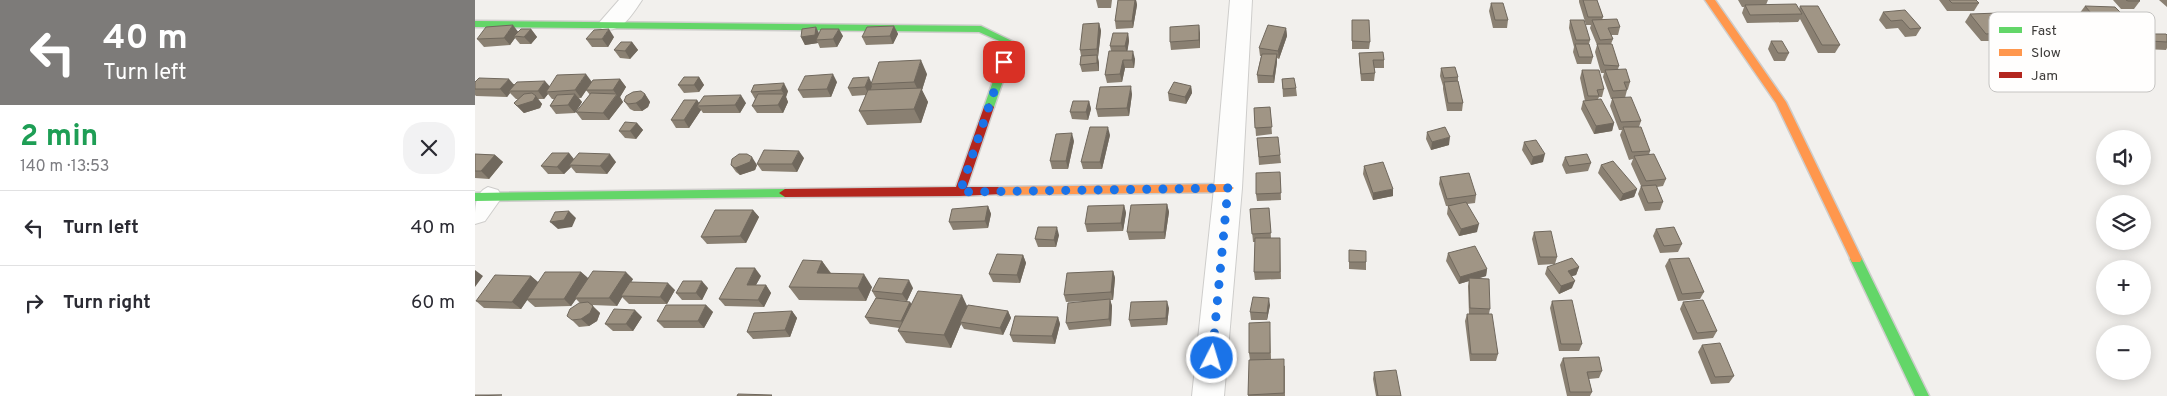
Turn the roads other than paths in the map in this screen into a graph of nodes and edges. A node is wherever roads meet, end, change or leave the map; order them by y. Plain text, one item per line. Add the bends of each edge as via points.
1 (631, 0) edge
2 (1241, 0) edge
3 (1711, 0) edge
4 (475, 24) edge
5 (610, 24) junction
6 (1228, 188) junction
7 (960, 192) junction
8 (479, 203) edge
9 (1208, 396) edge
10 (1922, 396) edge

1 - 5 street
2 - 6 street
3 - 10 street via 1781,102
4 - 5 street
5 - 7 street via 981,29 1011,43
6 - 7 street
6 - 9 street
7 - 8 street

